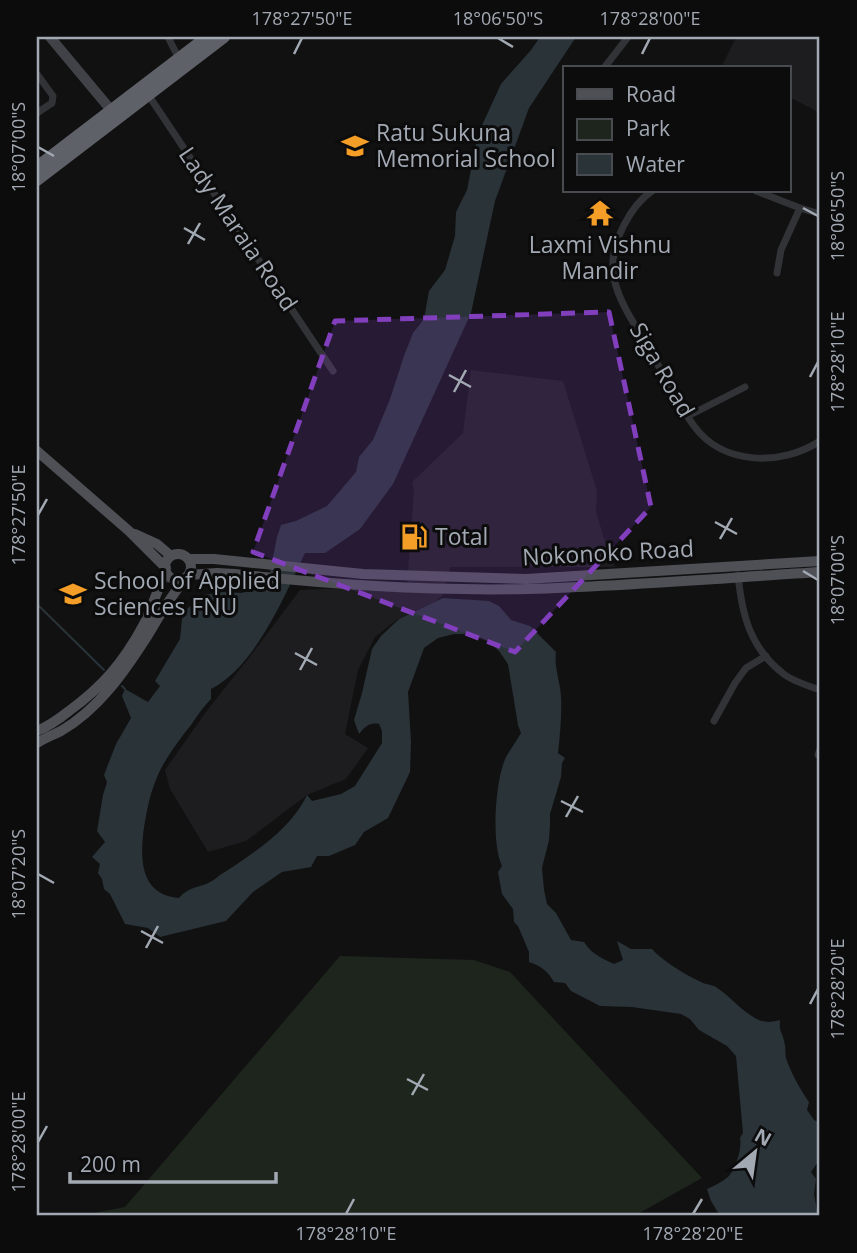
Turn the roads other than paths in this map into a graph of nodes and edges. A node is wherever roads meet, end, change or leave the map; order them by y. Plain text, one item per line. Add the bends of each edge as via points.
1 (50, 37) edge
2 (168, 37) edge
3 (207, 37) edge
4 (224, 37) edge
5 (628, 37) edge
6 (179, 59) junction
7 (606, 66) edge
8 (37, 74) edge
9 (145, 91) junction
10 (37, 113) edge
11 (115, 114) junction
12 (37, 167) edge
13 (37, 180) edge
14 (651, 192) edge
15 (760, 192) edge
16 (800, 208) junction
17 (820, 214) edge
18 (777, 273) dead end
19 (334, 371) dead end
20 (745, 387) dead end
21 (688, 416) junction
22 (820, 441) edge
23 (37, 451) edge
24 (130, 531) junction
25 (171, 556) junction
26 (188, 559) junction
27 (820, 561) edge
28 (166, 570) junction
29 (261, 571) junction
30 (738, 572) junction
31 (820, 572) edge
32 (188, 575) junction
33 (766, 656) junction
34 (820, 690) edge
35 (714, 721) dead end
36 (37, 731) edge
37 (37, 743) edge

1 - 11 main road
2 - 6 street
3 - 6 highway
4 - 9 highway
5 - 7 street
6 - 9 highway
8 - 10 street via 53,96 52,103
9 - 11 highway
9 - 19 street, Lady Maraia Road
11 - 12 highway
11 - 13 highway
14 - 21 street, Siga Road via 627,219 615,249 613,272 621,297
15 - 16 street
16 - 17 street
16 - 18 street via 781,250
20 - 21 street
21 - 22 street, Siga Road via 706,439 744,457 787,456
23 - 24 main road
24 - 25 main road
24 - 28 main road
25 - 26 main road
25 - 28 main road
26 - 29 main road, Nokonoko Road via 214,559
26 - 32 main road
27 - 30 main road, Nokonoko Road
28 - 32 main road via 175,579
28 - 36 main road via 143,626 103,684
29 - 30 main road, Nokonoko Road via 491,583
29 - 32 main road, Nokonoko Road
30 - 31 main road, Nokonoko Road
30 - 33 street via 747,626
32 - 37 main road via 108,691 62,730
33 - 34 street via 787,676
33 - 35 street via 746,668

